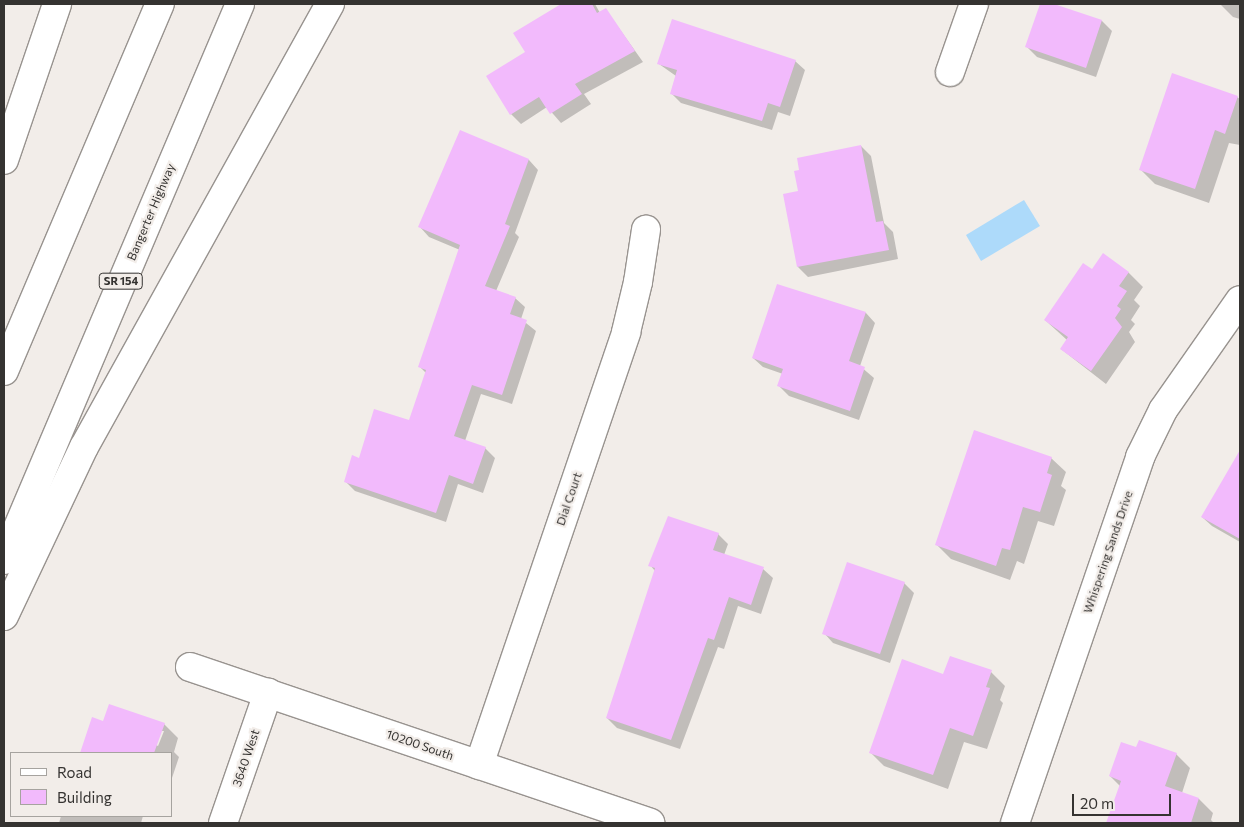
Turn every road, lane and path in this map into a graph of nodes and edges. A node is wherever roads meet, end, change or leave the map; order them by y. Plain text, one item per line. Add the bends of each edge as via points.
1 (57, 4) edge
2 (160, 4) edge
3 (240, 4) edge
4 (330, 4) edge
5 (974, 4) edge
6 (950, 72) dead end
7 (4, 160) edge
8 (646, 230) dead end
9 (1240, 300) edge
10 (4, 370) edge
11 (4, 560) edge
12 (4, 616) edge
13 (190, 667) dead end
14 (268, 693) junction
15 (479, 765) junction
16 (223, 823) edge
17 (650, 823) edge
18 (1015, 823) edge

1 - 7 main road
2 - 10 main road
3 - 11 main road, Bangerter Highway / SR 154
4 - 12 main road via 84,448
5 - 6 main road
8 - 15 main road, Dial Court via 626,332
9 - 18 main road, Whispering Sands Drive via 1163,410 1140,457
13 - 14 main road, 10200 South
14 - 15 main road, 10200 South
14 - 16 main road, 3640 West
15 - 17 main road, 10200 South

